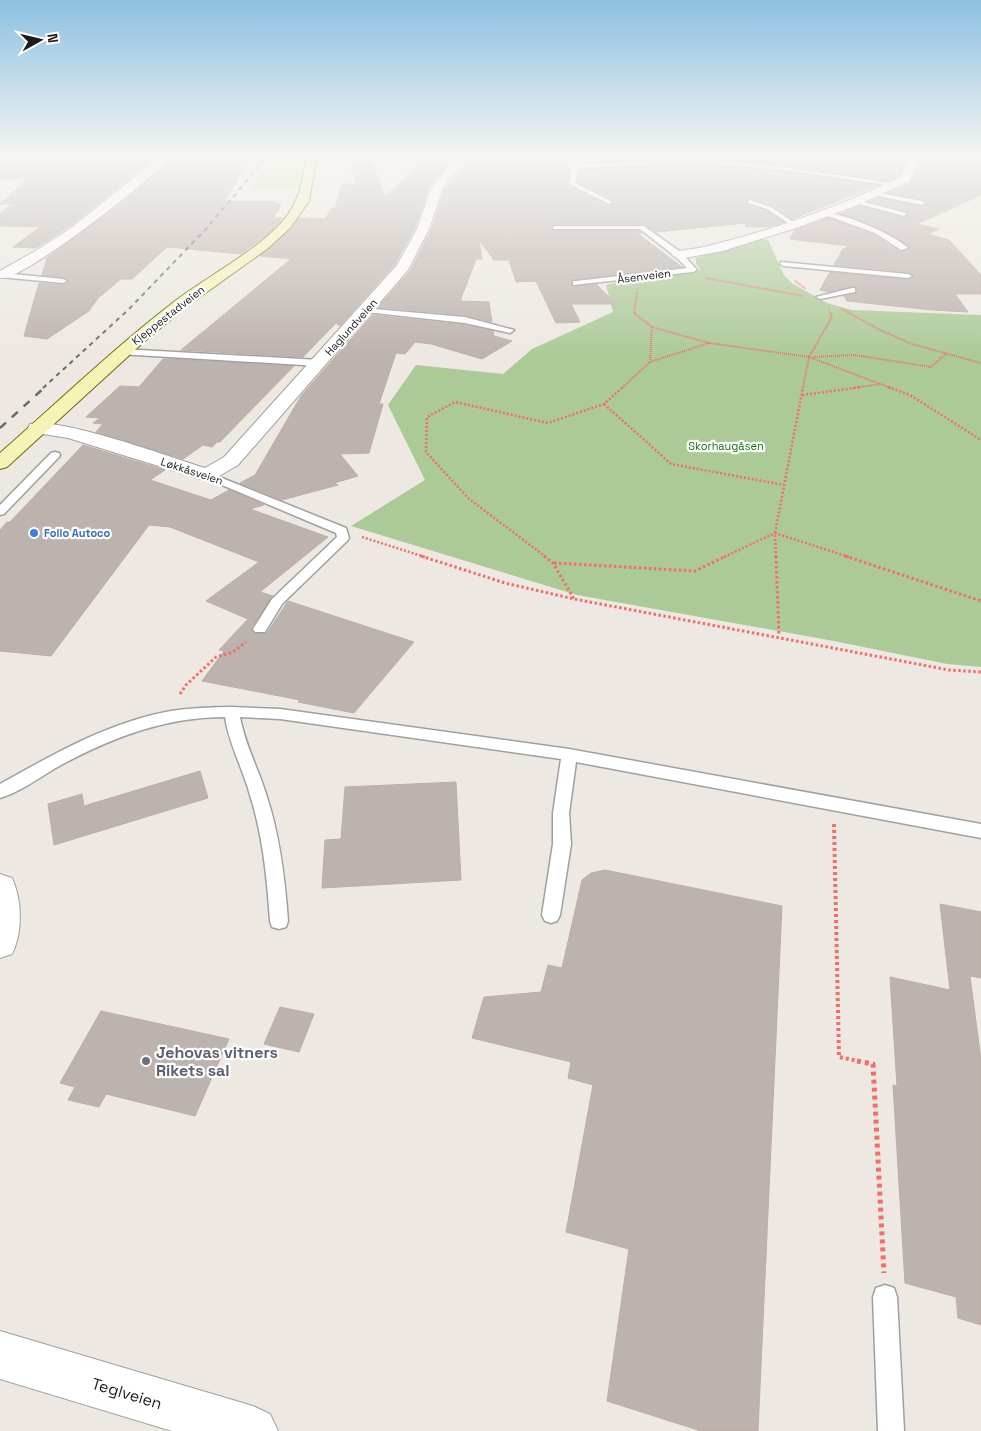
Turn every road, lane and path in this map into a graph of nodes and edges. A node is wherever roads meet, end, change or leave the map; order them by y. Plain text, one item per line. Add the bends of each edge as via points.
1 (85, 223) edge
2 (288, 223) edge
3 (425, 223) edge
4 (797, 223) edge
5 (851, 223) edge
6 (793, 224) joint
7 (555, 228) dead end
8 (904, 248) dead end
9 (679, 256) junction
10 (784, 264) dead end
11 (693, 270) junction
12 (3, 275) joint
13 (908, 276) dead end
14 (63, 281) dead end
15 (574, 287) dead end
16 (637, 290) dead end
17 (852, 290) dead end
18 (823, 298) junction
19 (366, 310) junction
20 (652, 327) junction
21 (510, 330) dead end
22 (709, 343) junction
23 (122, 352) junction
24 (947, 354) junction
25 (809, 357) junction
26 (650, 362) junction
27 (319, 363) junction
28 (981, 363) edge
29 (882, 384) junction
30 (802, 395) junction
31 (604, 404) junction
32 (37, 428) junction
33 (981, 440) edge
34 (55, 455) dead end
35 (0, 462) edge
36 (206, 475) junction
37 (784, 485) junction
38 (0, 512) edge
39 (342, 531) junction
40 (775, 533) junction
41 (553, 563) junction
42 (574, 600) junction
43 (981, 601) edge
44 (260, 630) joint
45 (779, 636) junction
46 (981, 672) edge
47 (232, 712) junction
48 (169, 717) junction
49 (570, 755) junction
50 (0, 792) edge
51 (833, 803) junction
52 (981, 831) edge
53 (0, 888) edge
54 (551, 915) dead end
55 (279, 921) dead end
56 (0, 943) edge
57 (885, 1297) joint
58 (0, 1355) edge
59 (253, 1431) edge
60 (892, 1431) edge

1 - 12 street via 42,254
2 - 23 main road, Kjeppestadveien
3 - 19 street, Haglundveien via 404,267
4 - 6 street, Åsenveien
5 - 8 lane via 896,241
6 - 9 street, Åsenveien via 770,237
7 - 9 lane, Åsenveien via 642,226
9 - 11 lane, Åsenveien
10 - 13 lane
11 - 15 lane, Åsenveien
11 - 18 path via 702,277
12 - 14 lane
16 - 20 path via 634,313
17 - 18 lane
18 - 24 path via 903,340
18 - 25 path via 832,317
19 - 21 lane via 465,320
19 - 27 street, Haglundveien
20 - 22 path
20 - 26 path
22 - 25 path
22 - 26 path
23 - 27 lane
23 - 32 main road, Kjeppestadveien
24 - 25 path via 931,366 855,355
24 - 28 path
25 - 29 path
25 - 30 path
26 - 31 path
27 - 36 street, Haglundveien via 231,461
29 - 30 path
29 - 33 path via 910,395
30 - 37 path
31 - 37 path via 671,464
31 - 41 path via 548,423 455,402 427,417 426,452 468,498
32 - 35 main road, Kjeppestadveien
32 - 36 street, Løkkåsveien via 71,433
34 - 38 lane
36 - 39 lane, Løkkåsveien
37 - 40 path
39 - 42 path via 505,583
39 - 44 lane via 343,538 278,602
40 - 41 path via 696,571
40 - 43 path
40 - 45 path
41 - 42 path
42 - 45 path
44 - 48 path via 233,652 216,657 186,685
45 - 46 path via 949,670
47 - 48 lane
47 - 49 lane via 280,714
47 - 55 lane via 234,728 270,836
48 - 50 lane via 110,734
49 - 51 lane
49 - 54 lane via 561,813 562,844
51 - 52 lane
51 - 57 path via 839,1057 872,1064
53 - 56 street
57 - 60 lane
58 - 59 street, Teglveien

